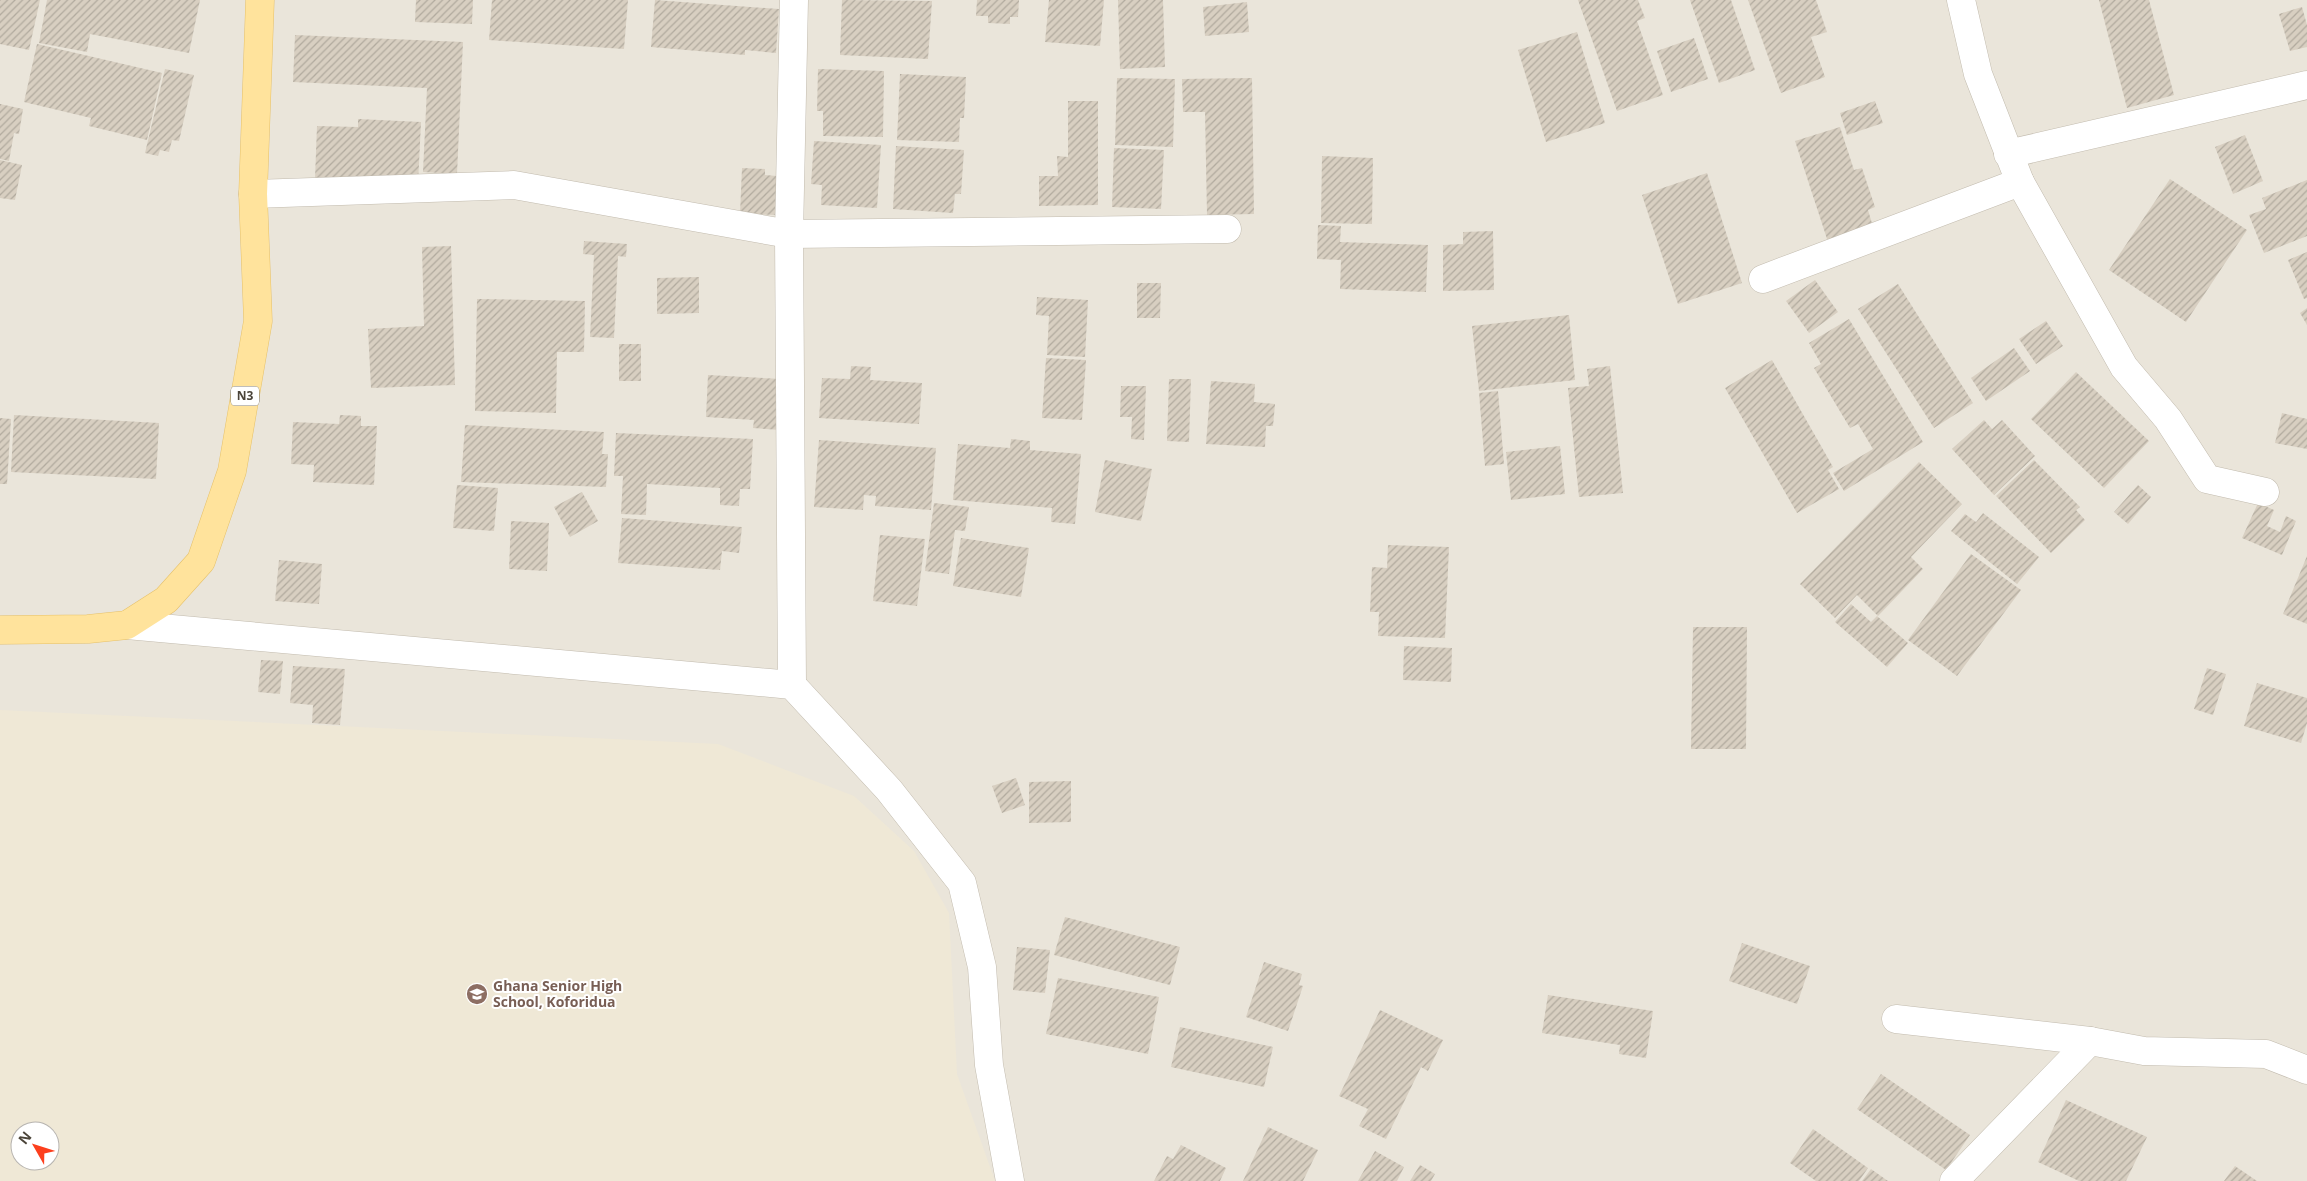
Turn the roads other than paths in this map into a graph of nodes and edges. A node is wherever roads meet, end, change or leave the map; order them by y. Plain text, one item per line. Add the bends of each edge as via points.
1 (260, 0) edge
2 (794, 0) edge
3 (1961, 0) edge
4 (2307, 85) edge
5 (2008, 154) junction
6 (2020, 182) junction
7 (253, 194) junction
8 (1227, 229) dead end
9 (789, 234) junction
10 (1763, 279) dead end
11 (2265, 492) dead end
12 (127, 625) junction
13 (0, 630) edge
14 (792, 684) junction
15 (1896, 1020) dead end
16 (2090, 1041) junction
17 (2307, 1070) edge
18 (1010, 1181) edge
19 (1954, 1181) edge

1 - 7 main road, N3
2 - 9 street
3 - 5 street via 1978,74
4 - 5 street
5 - 6 street
6 - 10 street
6 - 11 street via 2124,367 2168,419 2207,479
7 - 9 street via 514,185
7 - 12 main road, N3 via 258,321 232,471 201,561 166,600
8 - 9 street
9 - 14 street
12 - 13 main road, N3
12 - 14 street
14 - 18 street via 888,790 962,883 982,967 989,1065
15 - 16 street
16 - 17 street via 2144,1051 2266,1054
16 - 19 street

